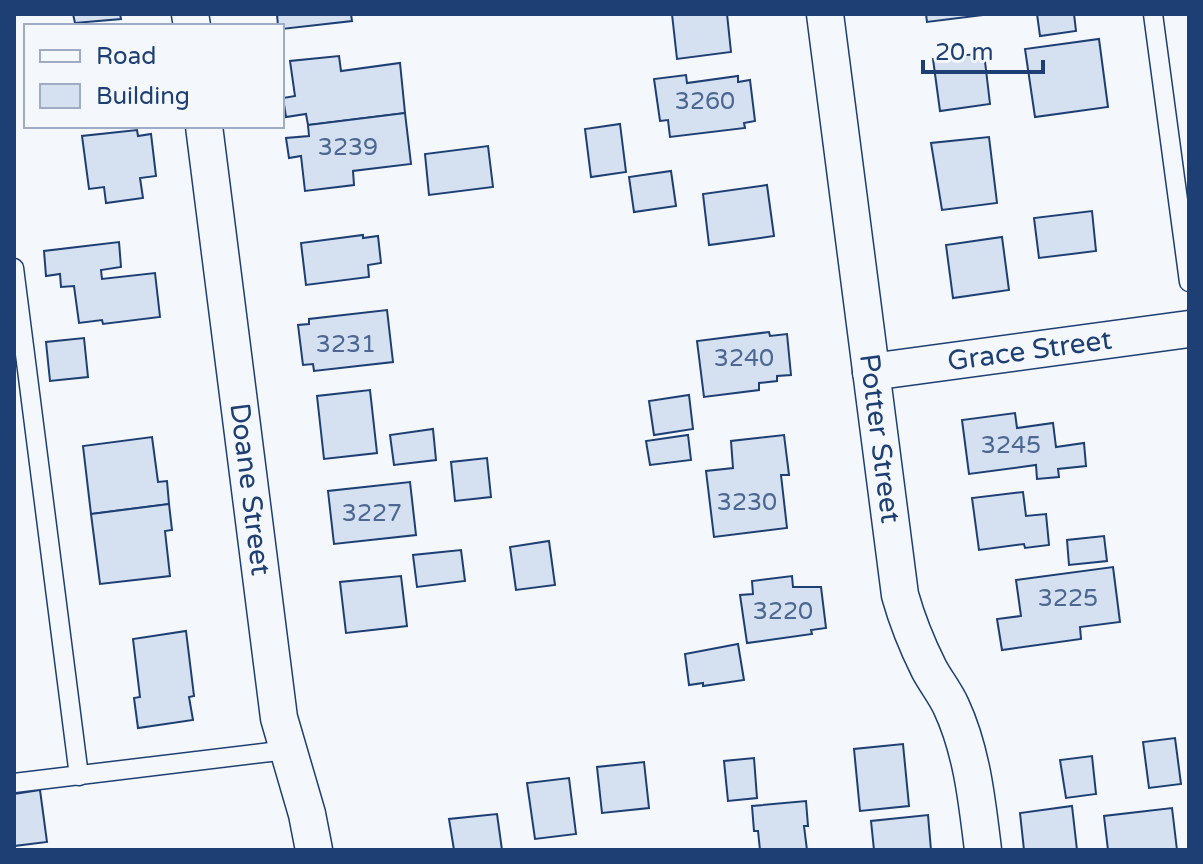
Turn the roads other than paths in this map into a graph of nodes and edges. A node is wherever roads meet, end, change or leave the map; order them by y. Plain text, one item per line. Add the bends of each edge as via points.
1 (825, 14) edge
2 (1153, 14) edge
3 (204, 128) edge
4 (14, 268) edge
5 (1189, 282) edge
6 (1189, 329) edge
7 (871, 372) junction
8 (287, 750) junction
9 (79, 776) junction
10 (14, 783) edge
11 (314, 850) edge
12 (983, 850) edge

1 - 7 street, Potter Street
2 - 5 lane
3 - 8 street, Doane Street
4 - 9 lane
6 - 7 street, Grace Street
7 - 12 street, Potter Street via 900,595 965,744
8 - 9 lane
8 - 11 street, Doane Street
9 - 10 lane

